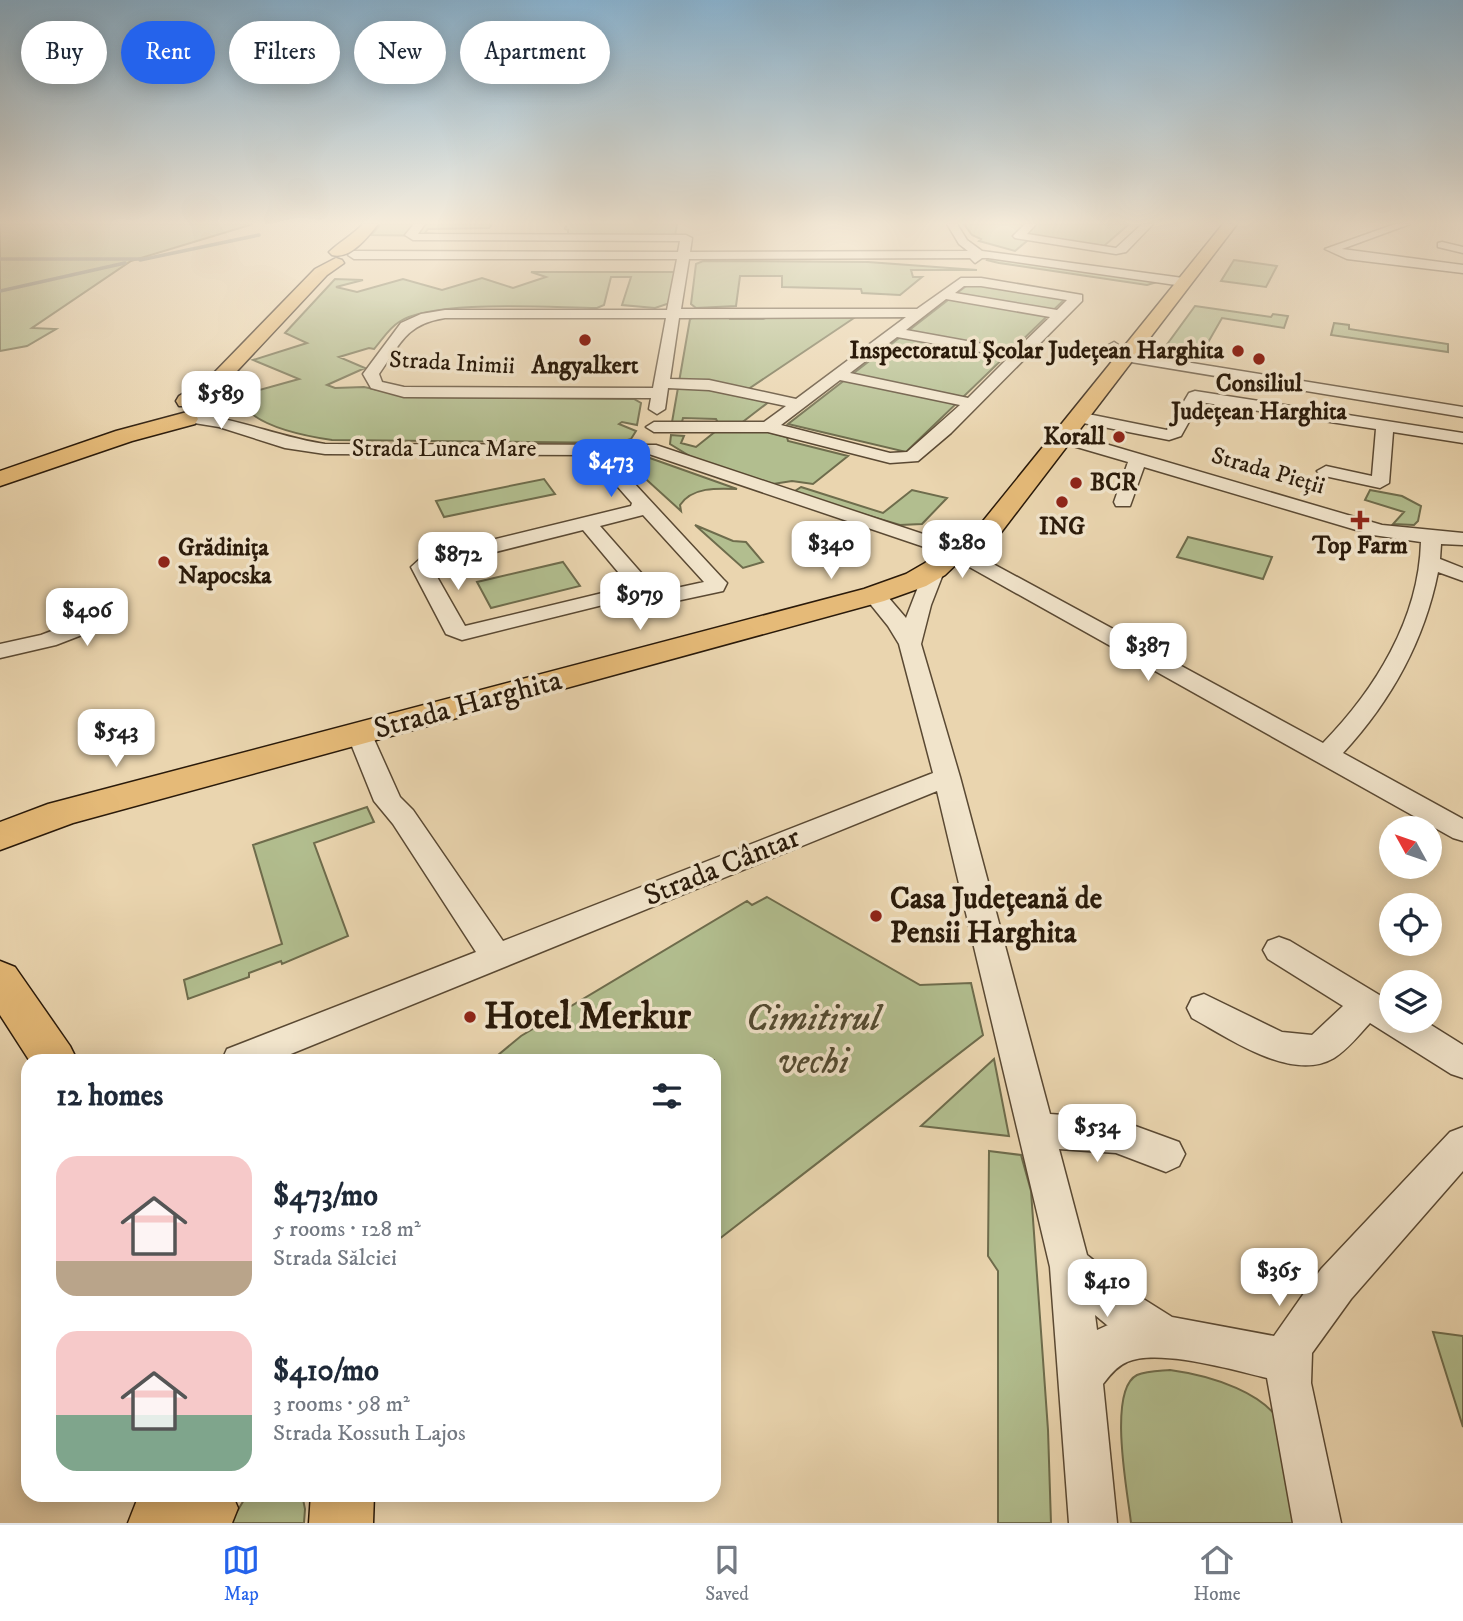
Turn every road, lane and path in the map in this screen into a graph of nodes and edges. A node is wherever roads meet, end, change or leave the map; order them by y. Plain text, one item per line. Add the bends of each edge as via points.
1 (308, 295) edge
2 (677, 295) edge
3 (944, 295) joint
4 (1057, 295) edge
5 (1165, 295) edge
6 (674, 312) junction
7 (920, 313) junction
8 (1060, 315) junction
9 (894, 332) junction
10 (1120, 351) junction
11 (1019, 355) junction
12 (838, 375) junction
13 (661, 388) junction
14 (215, 398) junction
15 (971, 403) junction
16 (799, 404) junction
17 (1463, 412) edge
18 (189, 413) junction
19 (1078, 417) junction
20 (1385, 425) junction
21 (240, 426) junction
22 (654, 426) junction
23 (768, 427) junction
24 (124, 436) junction
25 (1062, 437) junction
26 (1463, 438) edge
27 (650, 449) junction
28 (622, 452) junction
29 (1137, 460) junction
30 (1326, 471) dead end
31 (0, 479) edge
32 (1123, 502) dead end
33 (642, 503) junction
34 (588, 524) junction
35 (1460, 538) edge
36 (1430, 550) junction
37 (950, 555) junction
38 (1463, 575) edge
39 (874, 596) junction
40 (653, 600) junction
41 (110, 616) dead end
42 (910, 644) junction
43 (0, 651) edge
44 (360, 734) junction
45 (1326, 755) junction
46 (947, 777) junction
47 (61, 813) junction
48 (0, 821) edge
49 (1463, 831) edge
50 (0, 837) edge
51 (1279, 950) dead end
52 (496, 957) junction
53 (0, 979) edge
54 (1204, 1008) dead end
55 (1379, 1011) edge
56 (1379, 1017) edge
57 (1415, 1033) edge
58 (50, 1054) edge
59 (254, 1054) edge
60 (1463, 1063) edge
61 (1036, 1130) junction
62 (1463, 1144) edge
63 (1166, 1154) dead end
64 (1070, 1267) junction
65 (1164, 1336) junction
66 (1288, 1361) junction
67 (1081, 1376) junction
68 (1093, 1523) edge
69 (1317, 1523) edge

1 - 14 main road
2 - 6 street
3 - 7 street
3 - 8 street
4 - 8 street via 1076,298
5 - 10 main road
6 - 7 street
6 - 13 street
6 - 13 street, Strada Inimii via 470,312 426,317 406,326 370,373 376,385 404,392
7 - 9 street
8 - 11 street
9 - 11 street
9 - 12 street
10 - 17 street
10 - 19 main road, Strada Harghita
10 - 37 main road via 961,530
11 - 15 street
12 - 15 street
12 - 16 street
13 - 16 street via 709,385
13 - 22 street
14 - 18 main road via 209,414
14 - 21 street, Strada Lunca Mare
15 - 23 street via 919,454 902,459
16 - 23 street
18 - 21 street, Strada Lunca Mare
18 - 24 main road, Strada Lunca Mare
18 - 24 main road, Strada Lunca Mare via 170,419 163,413
19 - 20 street via 1169,435 1195,396
19 - 25 main road, Strada Harghita
20 - 26 street
20 - 30 street via 1380,483
21 - 28 street, Strada Lunca Mare via 285,443 325,449
22 - 23 street
22 - 27 street
24 - 31 main road, Strada Lunca Mare
25 - 29 street, Strada Pieții
25 - 37 main road, Strada Harghita via 984,537
27 - 28 street, Strada Lunca Mare
27 - 37 street
28 - 33 street via 611,462 611,469
29 - 32 street
29 - 36 street, Strada Pieții
33 - 34 street via 636,512
33 - 40 street via 716,583
34 - 40 street
34 - 40 street via 429,561 421,567 454,629 462,633 619,595
35 - 36 street, Strada Pieții
36 - 38 street
36 - 45 street via 1420,613 1400,658 1359,721
37 - 39 main road, Strada Harghita via 903,586
37 - 42 street via 920,605
37 - 45 street
39 - 42 street
39 - 44 main road, Strada Harghita
41 - 43 street via 48,640
42 - 46 street
44 - 47 main road, Strada Harghita
44 - 52 street via 388,801
45 - 49 street
46 - 52 street, Strada Cântar
46 - 61 street
47 - 48 main road, Strada Harghita
47 - 50 main road, Strada Harghita
51 - 55 street
52 - 59 street, Strada Cântar
53 - 58 main road
54 - 56 street via 1279,1046 1306,1052
57 - 60 street
61 - 63 street via 1116,1136
61 - 64 street
62 - 66 street via 1336,1284 1291,1346
64 - 65 street via 1122,1310
64 - 67 street
65 - 66 street
65 - 67 street via 1118,1342
66 - 69 street
67 - 68 street

